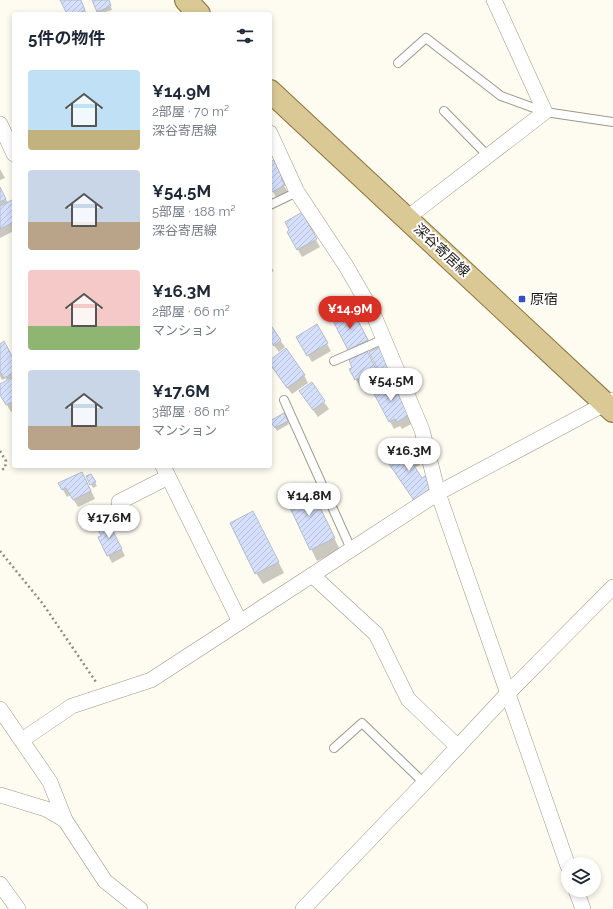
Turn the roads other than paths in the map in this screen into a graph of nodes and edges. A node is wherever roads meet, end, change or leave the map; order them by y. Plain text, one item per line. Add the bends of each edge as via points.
1 (186, 0) edge
2 (494, 0) edge
3 (197, 12) edge
4 (398, 63) dead end
5 (272, 93) edge
6 (444, 111) dead end
7 (545, 112) junction
8 (613, 122) edge
9 (0, 124) edge
10 (272, 138) edge
11 (12, 150) edge
12 (488, 156) junction
13 (297, 192) junction
14 (272, 204) edge
15 (408, 218) junction
16 (384, 339) junction
17 (334, 361) dead end
18 (284, 400) dead end
19 (610, 405) edge
20 (166, 471) edge
21 (438, 493) junction
22 (119, 502) dead end
23 (351, 549) junction
24 (312, 575) junction
25 (613, 588) edge
26 (240, 622) junction
27 (508, 693) junction
28 (0, 709) edge
29 (5, 727) edge
30 (22, 740) junction
31 (458, 747) junction
32 (334, 748) dead end
33 (424, 783) junction
34 (0, 795) edge
35 (65, 820) junction
36 (565, 857) edge
37 (1, 886) edge
38 (579, 897) edge
39 (18, 909) edge
40 (140, 909) edge
41 (303, 909) edge
42 (583, 909) edge

1 - 3 main road
2 - 7 street
4 - 7 lane via 426,38 501,96
5 - 15 main road, 深谷寄居線
6 - 12 lane
7 - 8 lane
7 - 12 street
9 - 11 street
10 - 13 street
12 - 15 street
13 - 14 lane
13 - 16 street via 346,266 372,310
15 - 19 main road, 深谷寄居線
16 - 17 lane
16 - 21 street via 422,430
18 - 23 lane
19 - 21 street
20 - 22 street
20 - 26 street
21 - 23 street
21 - 27 street
23 - 24 street
24 - 26 street
24 - 31 street via 376,634 408,700
25 - 27 street
26 - 30 street via 151,680 72,706
27 - 31 street
27 - 36 street
28 - 29 street
29 - 30 street
30 - 35 street via 50,782
31 - 33 street
32 - 33 lane via 362,723
33 - 41 street
34 - 35 street via 46,809
35 - 40 street via 105,881
37 - 39 street
38 - 42 street

